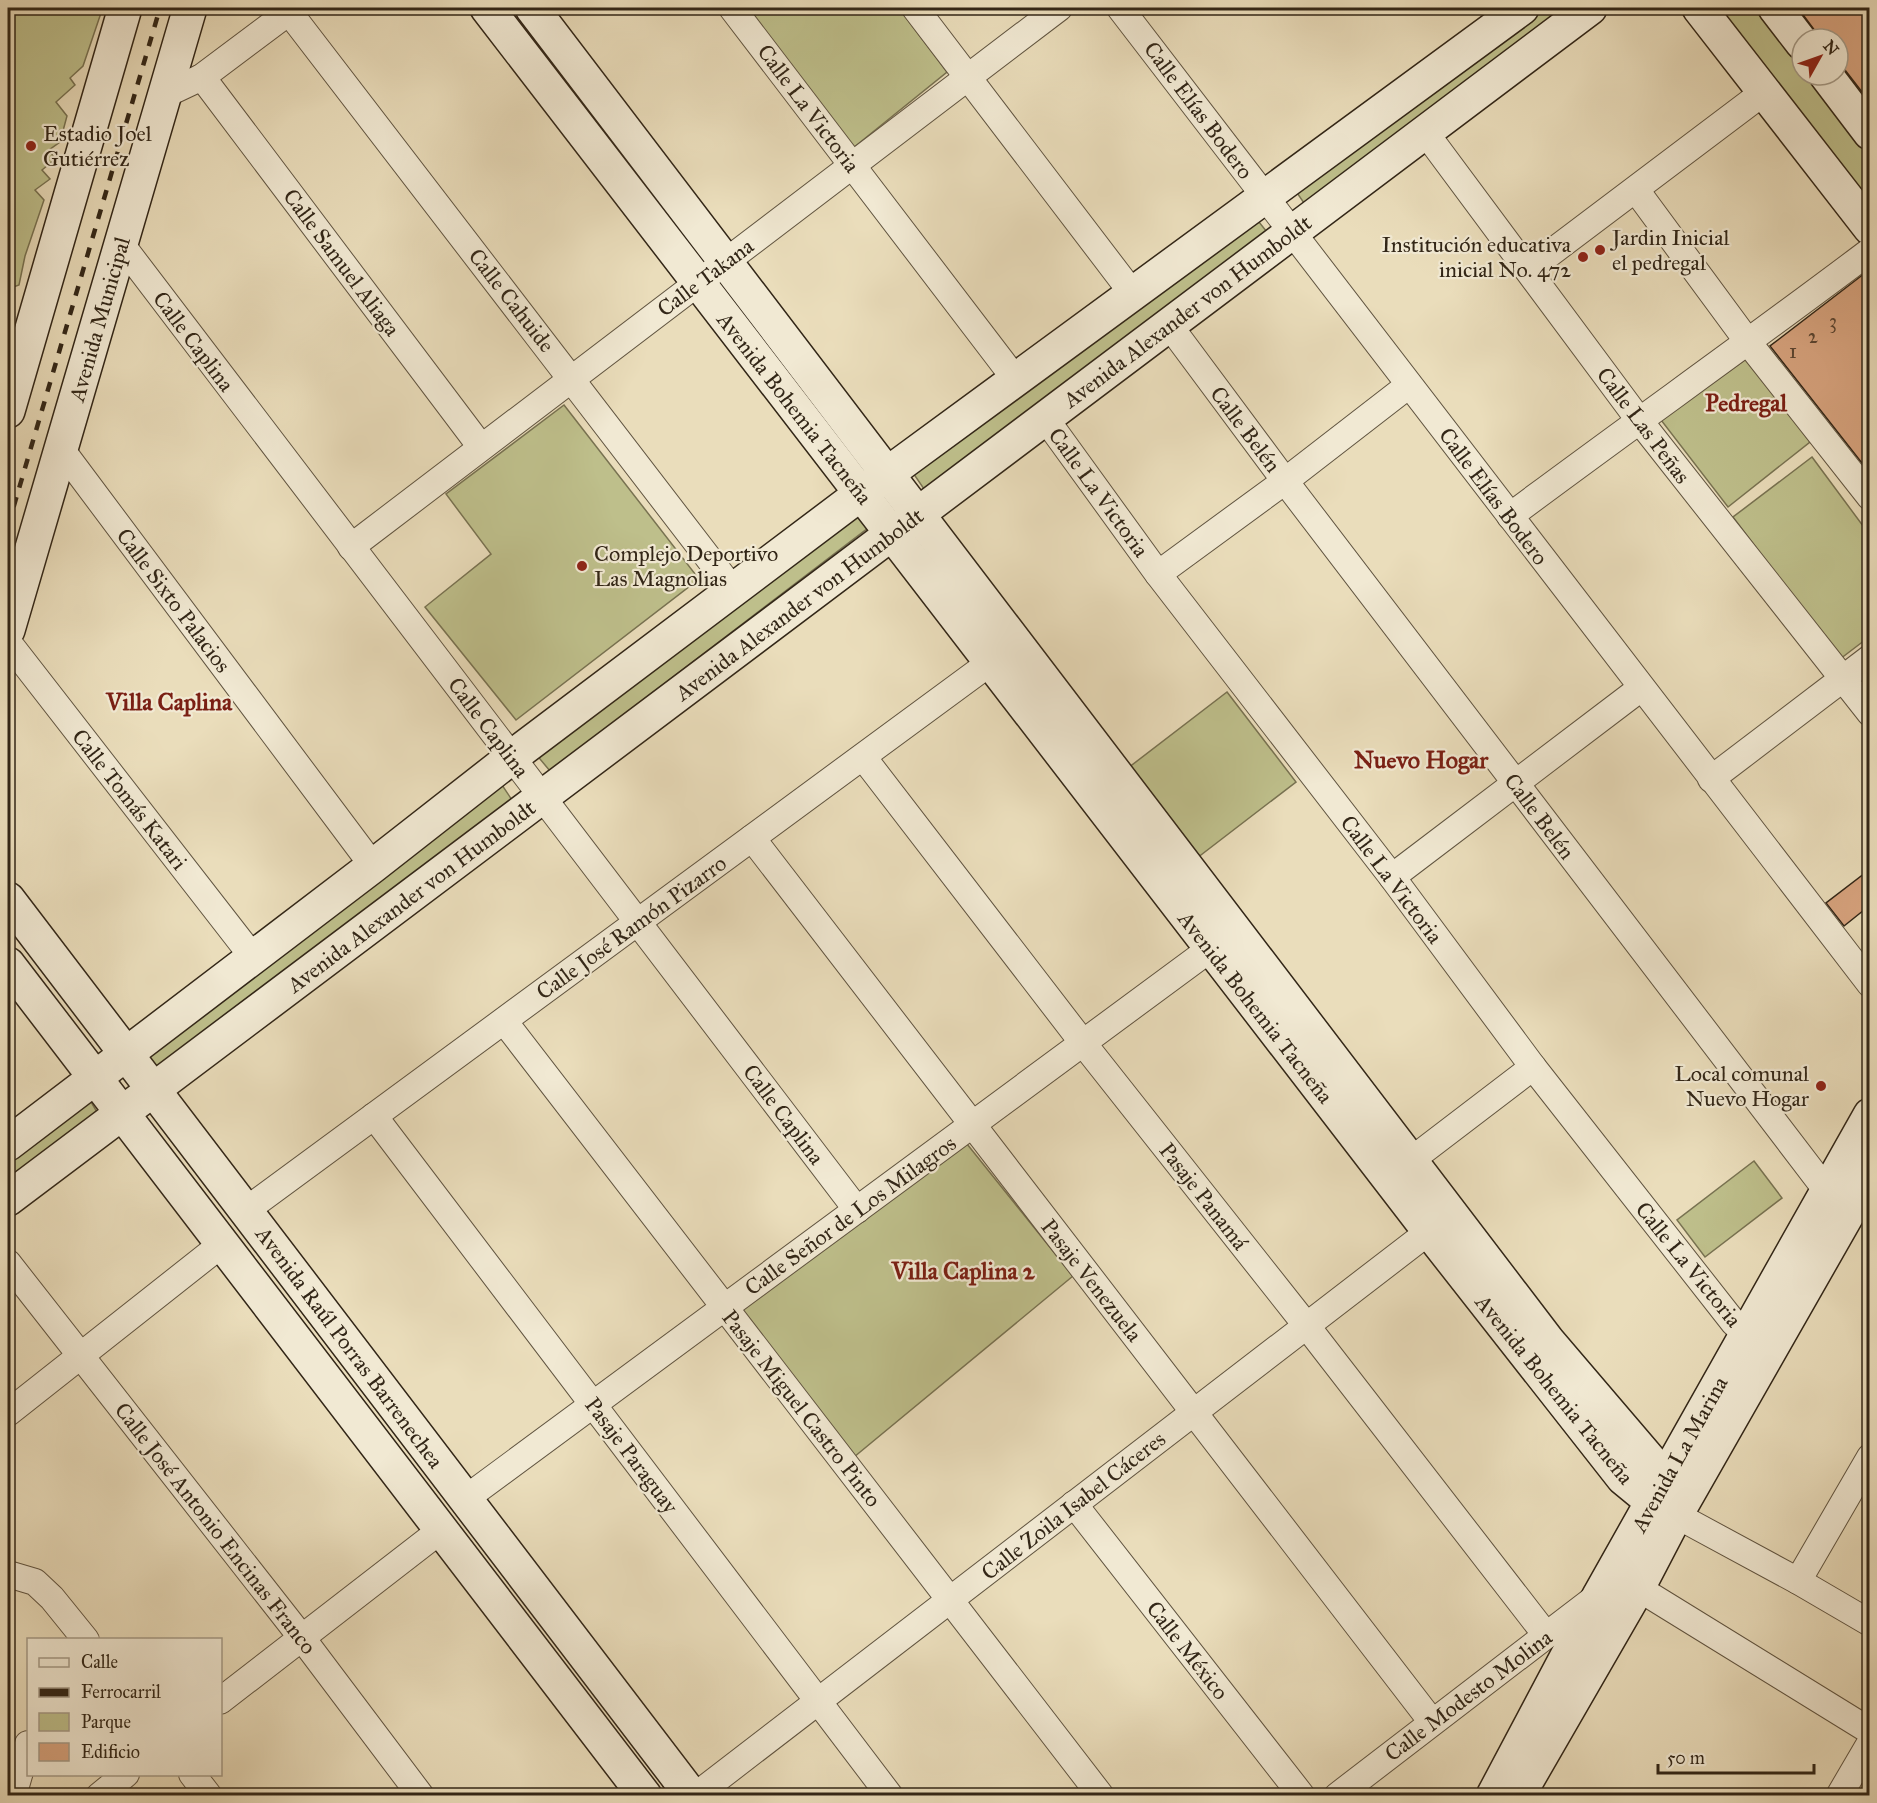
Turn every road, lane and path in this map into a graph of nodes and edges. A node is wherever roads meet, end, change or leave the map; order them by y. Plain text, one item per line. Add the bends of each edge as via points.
1 (125, 8) edge
2 (190, 8) edge
3 (487, 8) edge
4 (532, 8) edge
5 (732, 8) edge
6 (915, 8) edge
7 (1059, 8) edge
8 (1120, 8) edge
9 (1522, 8) edge
10 (1590, 8) edge
11 (1699, 8) edge
12 (1775, 8) edge
13 (292, 10) edge
14 (1790, 27) edge
15 (202, 77) junction
16 (968, 77) junction
17 (1835, 87) edge
18 (1764, 92) junction
19 (164, 95) junction
20 (1425, 132) junction
21 (1869, 133) edge
22 (852, 165) junction
23 (1636, 190) junction
24 (1265, 196) junction
25 (1869, 228) edge
26 (1292, 232) junction
27 (121, 244) junction
28 (1869, 251) edge
29 (725, 262) junction
30 (1528, 270) junction
31 (698, 282) junction
32 (1133, 294) junction
33 (1169, 325) junction
34 (1748, 342) junction
35 (572, 378) junction
36 (1016, 380) junction
37 (1409, 385) junction
38 (8, 411) edge
39 (1046, 418) junction
40 (1639, 420) junction
41 (482, 447) junction
42 (61, 449) junction
43 (887, 474) junction
44 (1285, 481) junction
45 (861, 494) junction
46 (1869, 497) edge
47 (918, 514) junction
48 (1510, 516) junction
49 (892, 534) junction
50 (351, 547) junction
51 (1158, 574) junction
52 (733, 590) junction
53 (8, 630) edge
54 (8, 642) edge
55 (1004, 653) junction
56 (1869, 658) edge
57 (1843, 678) junction
58 (1641, 688) junction
59 (1869, 713) edge
60 (863, 756) junction
61 (512, 757) junction
62 (1711, 779) junction
63 (1516, 784) junction
64 (542, 797) junction
65 (752, 838) junction
66 (373, 866) junction
67 (1392, 877) junction
68 (8, 899) edge
69 (638, 922) junction
70 (1223, 940) junction
71 (252, 956) junction
72 (8, 964) edge
73 (1869, 984) edge
74 (504, 1021) junction
75 (1083, 1043) junction
76 (125, 1053) junction
77 (1533, 1067) junction
78 (94, 1077) junction
79 (153, 1090) junction
80 (122, 1113) junction
81 (1869, 1115) edge
82 (374, 1116) junction
83 (972, 1125) junction
84 (8, 1144) edge
85 (1410, 1161) junction
86 (1869, 1175) edge
87 (1827, 1191) junction
88 (8, 1199) edge
89 (857, 1210) junction
90 (245, 1211) junction
91 (1440, 1223) junction
92 (222, 1244) junction
93 (8, 1263) edge
94 (725, 1308) junction
95 (1306, 1326) junction
96 (1746, 1334) junction
97 (81, 1355) junction
98 (594, 1404) junction
99 (1194, 1412) junction
100 (8, 1413) edge
101 (1868, 1462) edge
102 (1664, 1498) junction
103 (465, 1499) junction
104 (1074, 1504) junction
105 (441, 1530) junction
106 (8, 1574) edge
107 (1798, 1581) junction
108 (1638, 1588) junction
109 (1600, 1594) junction
110 (950, 1600) junction
111 (1869, 1623) edge
112 (64, 1628) edge
113 (1546, 1635) junction
114 (82, 1638) edge
115 (302, 1638) junction
116 (222, 1699) edge
117 (818, 1701) junction
118 (1432, 1722) junction
119 (1869, 1731) edge
120 (1869, 1743) edge
121 (27, 1747) edge
122 (124, 1776) edge
123 (193, 1776) edge
124 (1861, 1776) edge
125 (13, 1796) edge
126 (99, 1796) edge
127 (208, 1796) edge
128 (421, 1796) edge
129 (645, 1796) edge
130 (693, 1796) edge
131 (890, 1796) edge
132 (1101, 1796) edge
133 (1302, 1796) edge
134 (1336, 1796) edge
135 (1493, 1796) edge
136 (1518, 1796) edge
137 (1839, 1796) edge

1 - 38 street
2 - 19 street, Avenida Municipal
3 - 31 street, Avenida Bohemia Tacneña
4 - 29 street, Avenida Bohemia Tacneña
5 - 22 street, Calle La Victoria
6 - 16 street
7 - 16 street, Calle Takana
8 - 24 street, Calle Elías Bodero
9 - 24 street, Avenida Alexander von Humboldt
10 - 20 street, Avenida Alexander von Humboldt
11 - 18 street
12 - 14 street
13 - 15 street
13 - 35 street, Calle Cahuide
15 - 19 street
15 - 41 street, Calle Samuel Aliaga
16 - 22 street, Calle Takana
16 - 32 street
17 - 21 street
18 - 23 street
18 - 25 street
19 - 27 street, Avenida Municipal
20 - 26 street, Avenida Alexander von Humboldt
20 - 30 street, Calle Las Peñas
22 - 29 street, Calle Takana
22 - 36 street, Calle La Victoria
23 - 30 street
23 - 34 street
24 - 26 street, Calle Elías Bodero
24 - 32 street, Avenida Alexander von Humboldt
26 - 33 street, Avenida Alexander von Humboldt
26 - 37 street, Calle Elías Bodero
27 - 42 street, Avenida Municipal
27 - 50 street, Calle Caplina
28 - 34 street
29 - 31 street, Calle Takana
29 - 43 street, Avenida Bohemia Tacneña
30 - 40 street, Calle Las Peñas
31 - 35 street, Calle Takana
31 - 45 street, Avenida Bohemia Tacneña
32 - 36 street, Avenida Alexander von Humboldt
33 - 39 street, Avenida Alexander von Humboldt
33 - 44 street, Calle Belén
34 - 40 street
34 - 46 street
35 - 41 street, Calle Takana
35 - 52 street, Calle Cahuide
36 - 43 street, Avenida Alexander von Humboldt
37 - 44 street
37 - 48 street, Calle Elías Bodero
39 - 47 street, Avenida Alexander von Humboldt
39 - 51 street, Calle La Victoria
40 - 48 street
40 - 57 street, Calle Las Peñas
41 - 50 street, Calle Takana
42 - 53 street, Avenida Municipal
42 - 66 street, Calle Sixto Palacios
43 - 45 street, Avenida Alexander von Humboldt
43 - 47 street, Avenida Bohemia Tacneña
44 - 51 street
44 - 63 street, Calle Belén
45 - 49 street, Avenida Bohemia Tacneña
45 - 52 street, Avenida Alexander von Humboldt
47 - 49 street, Avenida Alexander von Humboldt
47 - 55 street, Avenida Bohemia Tacneña
48 - 58 street, Calle Elías Bodero
49 - 55 street, Avenida Bohemia Tacneña
49 - 64 street, Avenida Alexander von Humboldt
50 - 61 street, Calle Caplina
51 - 67 street, Calle La Victoria
52 - 61 street, Avenida Alexander von Humboldt
54 - 71 street, Calle Tomás Katari
55 - 60 street, Calle José Ramón Pizarro
55 - 70 street, Avenida Bohemia Tacneña
56 - 57 street
57 - 59 street, Calle Las Peñas
57 - 62 street
58 - 62 street, Calle Elías Bodero
58 - 63 street
60 - 65 street, Calle José Ramón Pizarro
60 - 75 street, Pasaje Panamá
61 - 64 street, Calle Caplina
61 - 66 street, Avenida Alexander von Humboldt
62 - 73 street, Calle Elías Bodero
63 - 67 street
63 - 87 street, Calle Belén
64 - 69 street, Calle Caplina
64 - 79 street, Avenida Alexander von Humboldt
65 - 69 street, Calle José Ramón Pizarro
65 - 83 street, Pasaje Venezuela
66 - 71 street, Avenida Alexander von Humboldt
67 - 77 street, Calle La Victoria
68 - 76 street, Avenida Raúl Porras Barrenechea
69 - 74 street, Calle José Ramón Pizarro
69 - 89 street, Calle Caplina
70 - 75 street, Calle Señor de Los Milagros
70 - 85 street, Avenida Bohemia Tacneña
70 - 91 street, Avenida Bohemia Tacneña
71 - 76 street, Avenida Alexander von Humboldt
72 - 78 street, Avenida Raúl Porras Barrenechea
74 - 82 street, Calle José Ramón Pizarro
74 - 94 street, Pasaje Miguel Castro Pinto
75 - 83 street, Calle Señor de Los Milagros
75 - 95 street, Pasaje Panamá
76 - 78 street, Avenida Alexander von Humboldt
76 - 79 street, Avenida Raúl Porras Barrenechea
77 - 85 street
77 - 96 street, Calle La Victoria
78 - 80 street, Avenida Raúl Porras Barrenechea
78 - 84 street, Avenida Alexander von Humboldt
79 - 80 street, Avenida Alexander von Humboldt
79 - 90 street, Avenida Raúl Porras Barrenechea
80 - 88 street, Avenida Alexander von Humboldt
80 - 92 street, Avenida Raúl Porras Barrenechea
81 - 87 street, Avenida La Marina
82 - 90 street, Calle José Ramón Pizarro
82 - 98 street, Pasaje Paraguay
83 - 89 street, Calle Señor de Los Milagros
83 - 99 street, Pasaje Venezuela
85 - 91 street, Avenida Bohemia Tacneña
86 - 102 street, Avenida La Marina
87 - 96 street, Avenida La Marina
89 - 94 street, Calle Señor de Los Milagros
90 - 103 street, Avenida Raúl Porras Barrenechea
91 - 95 street, Calle Zoila Isabel Cáceres
91 - 102 street, Avenida Bohemia Tacneña via 1548,1341
92 - 97 street
92 - 105 street, Avenida Raúl Porras Barrenechea
93 - 97 street, Calle José Antonio Encinas Franco
94 - 98 street, Calle Señor de Los Milagros
94 - 110 street, Pasaje Miguel Castro Pinto
95 - 99 street, Calle Zoila Isabel Cáceres
95 - 113 street, Pasaje Panamá
96 - 102 street, Avenida La Marina
97 - 100 street
97 - 115 street, Calle José Antonio Encinas Franco
98 - 103 street, Calle Señor de Los Milagros
98 - 117 street, Pasaje Paraguay
99 - 104 street, Calle Zoila Isabel Cáceres
99 - 118 street, Pasaje Venezuela
101 - 107 street
102 - 107 street
102 - 108 street, Avenida La Marina
102 - 109 street, Avenida La Marina
103 - 130 street, Avenida Raúl Porras Barrenechea
104 - 110 street, Calle Zoila Isabel Cáceres
104 - 133 street, Calle México
105 - 115 street
105 - 129 street, Avenida Raúl Porras Barrenechea
106 - 112 street via 35,1582
107 - 111 street
108 - 119 street
108 - 136 street, Avenida La Marina
109 - 113 street, Calle Modesto Molina
109 - 135 street, Avenida La Marina
110 - 117 street, Calle Zoila Isabel Cáceres
110 - 132 street, Pasaje Miguel Castro Pinto
112 - 114 street
113 - 118 street, Calle Modesto Molina
115 - 116 street
115 - 128 street, Calle José Antonio Encinas Franco
117 - 130 street, Calle Zoila Isabel Cáceres
117 - 131 street, Pasaje Paraguay
118 - 134 street, Calle Modesto Molina
120 - 124 street
121 - 125 street
122 - 126 street
123 - 127 street
124 - 137 street

